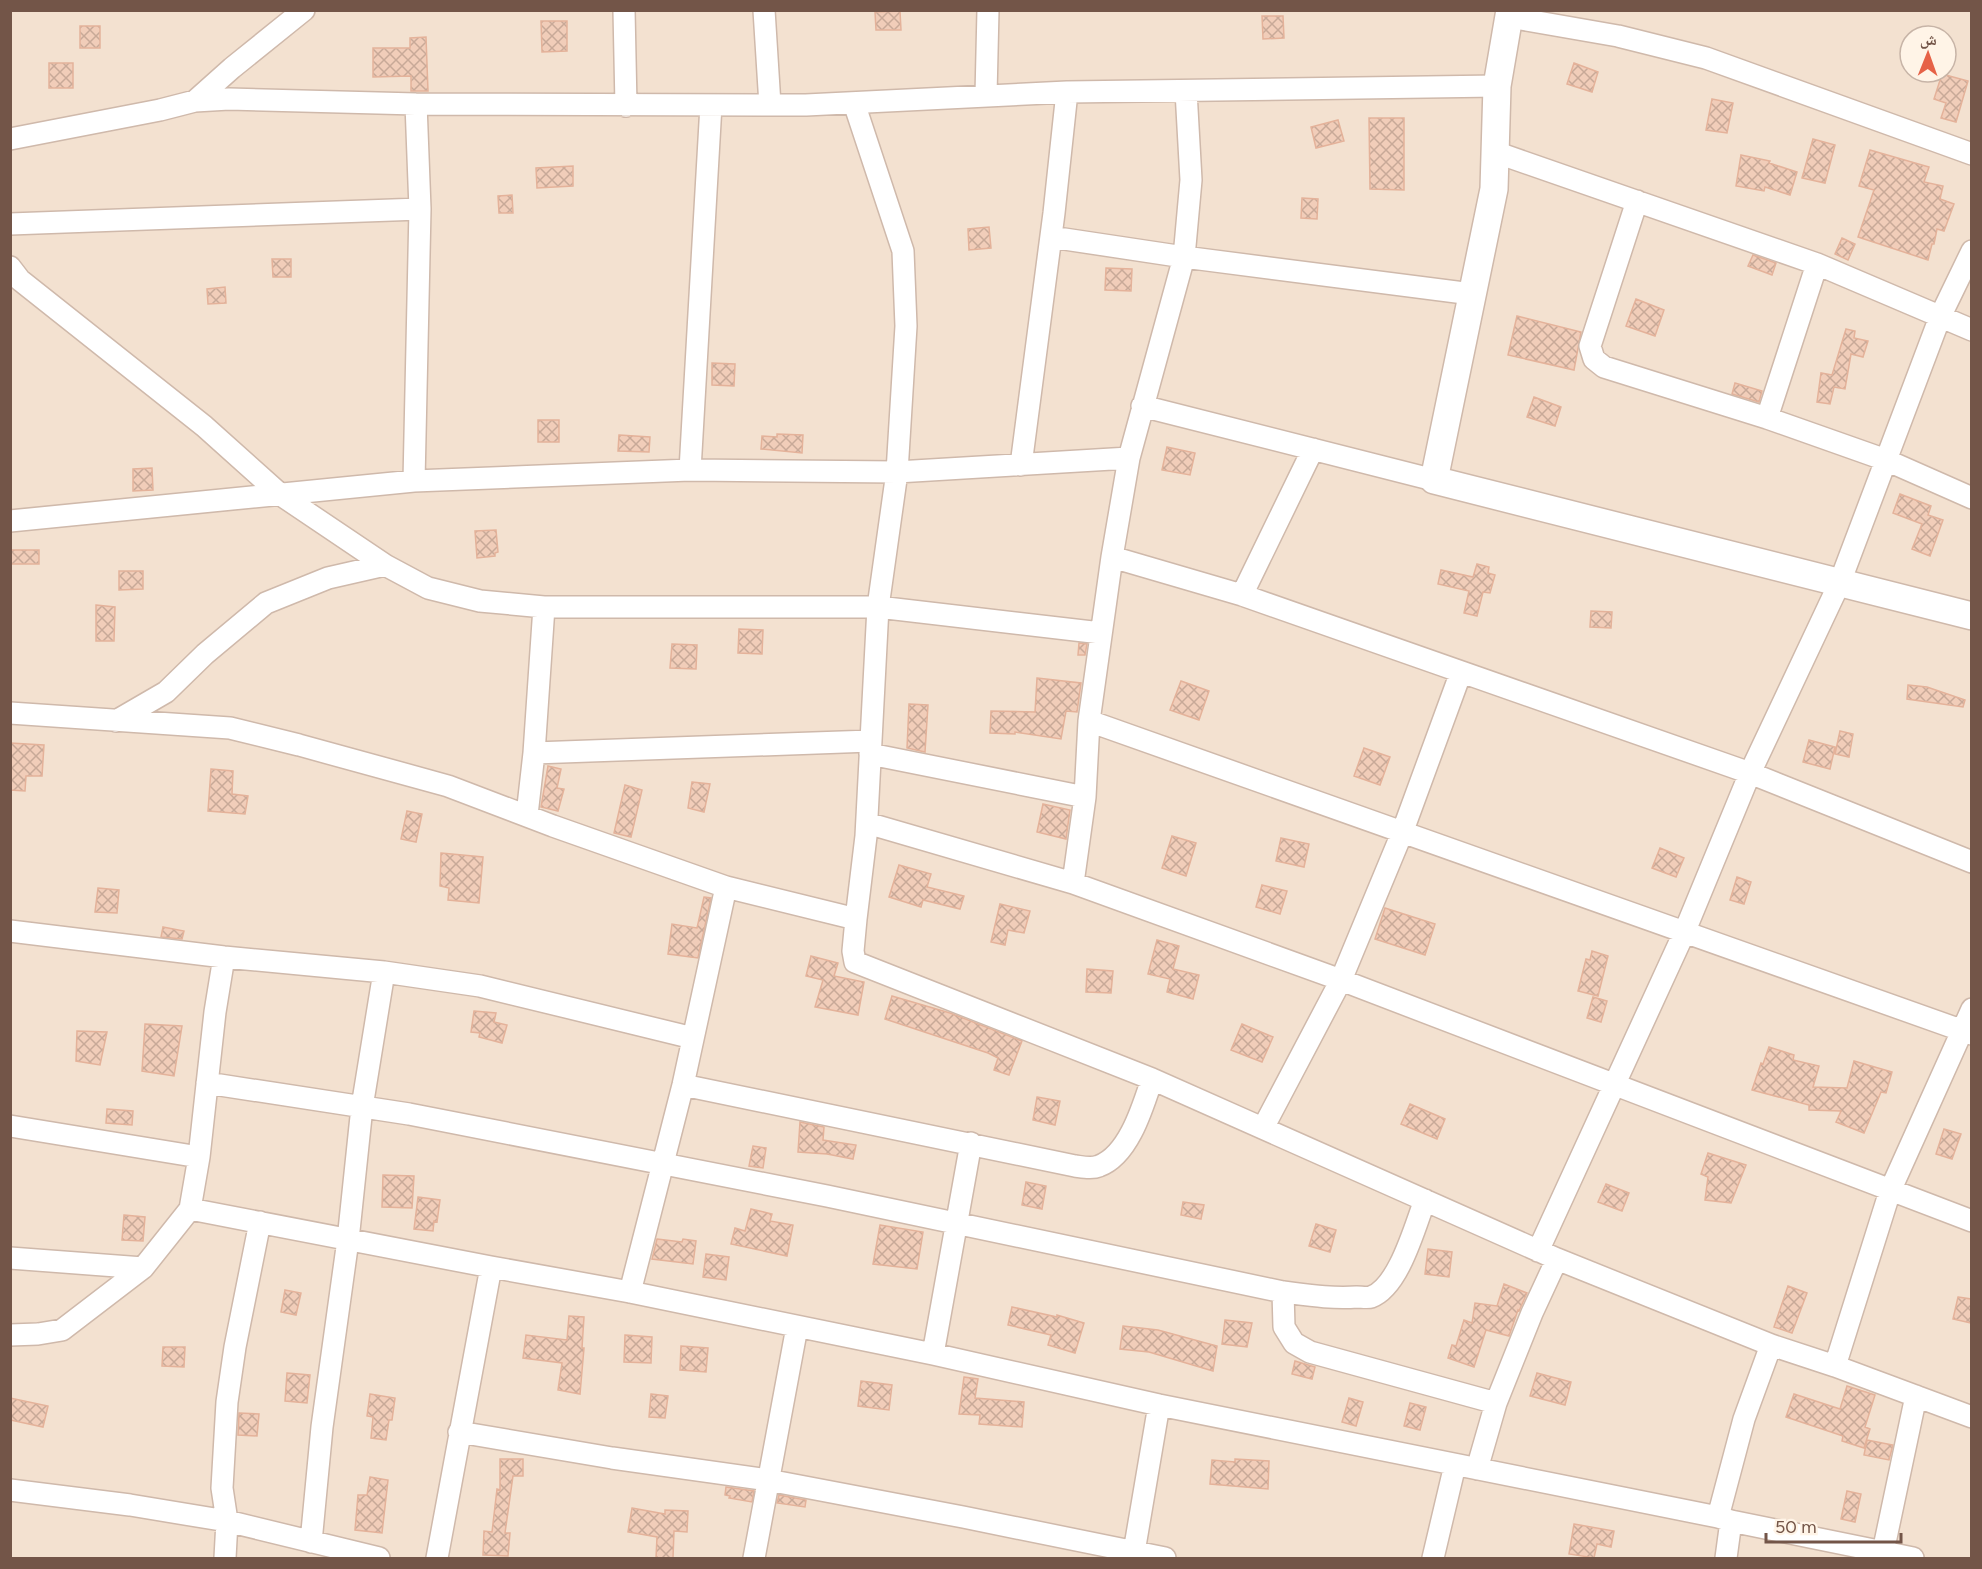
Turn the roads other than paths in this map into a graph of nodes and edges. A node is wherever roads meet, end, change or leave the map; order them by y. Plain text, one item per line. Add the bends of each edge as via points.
1 (304, 10) edge
2 (624, 10) edge
3 (764, 10) edge
4 (988, 10) edge
5 (1510, 14) edge
6 (1497, 86) junction
7 (1186, 91) junction
8 (1066, 92) junction
9 (986, 95) junction
10 (195, 101) junction
11 (854, 103) junction
12 (416, 104) junction
13 (711, 105) junction
14 (770, 105) junction
15 (626, 106) junction
16 (10, 139) edge
17 (1495, 152) junction
18 (1971, 154) edge
19 (1637, 201) junction
20 (420, 209) junction
21 (10, 224) edge
22 (1051, 237) junction
23 (1971, 251) edge
24 (1184, 257) junction
25 (1817, 264) junction
26 (10, 267) edge
27 (1472, 294) junction
28 (1940, 317) junction
29 (1971, 330) edge
30 (1142, 406) junction
31 (1767, 418) junction
32 (1313, 449) junction
33 (1129, 458) junction
34 (1886, 460) junction
35 (1021, 465) junction
36 (690, 470) junction
37 (897, 472) junction
38 (1434, 480) junction
39 (414, 481) junction
40 (281, 495) junction
41 (1971, 498) edge
42 (10, 521) edge
43 (1112, 557) junction
44 (385, 565) junction
45 (1840, 582) junction
46 (1242, 596) junction
47 (544, 607) junction
48 (878, 607) junction
49 (1971, 616) edge
50 (1101, 633) junction
51 (1461, 672) junction
52 (10, 713) edge
53 (116, 721) junction
54 (1089, 721) junction
55 (871, 747) junction
56 (534, 753) junction
57 (1750, 772) junction
58 (1085, 797) junction
59 (527, 815) junction
60 (867, 822) junction
61 (1402, 833) junction
62 (1971, 862) edge
63 (1073, 884) junction
64 (726, 887) junction
65 (856, 919) junction
66 (10, 931) edge
67 (1684, 933) junction
68 (224, 957) junction
69 (384, 972) junction
70 (1341, 980) junction
71 (1971, 1009) edge
72 (1967, 1032) edge
73 (693, 1038) junction
74 (1152, 1079) junction
75 (207, 1083) junction
76 (683, 1085) junction
77 (1614, 1086) junction
78 (362, 1107) junction
79 (10, 1126) edge
80 (1263, 1128) junction
81 (971, 1143) junction
82 (199, 1157) junction
83 (663, 1164) junction
84 (1890, 1191) junction
85 (1425, 1200) junction
86 (190, 1209) junction
87 (1971, 1221) edge
88 (260, 1222) junction
89 (957, 1224) junction
90 (348, 1240) junction
91 (1547, 1255) junction
92 (10, 1258) edge
93 (491, 1267) junction
94 (143, 1268) junction
95 (630, 1292) junction
96 (1282, 1292) junction
97 (797, 1327) junction
98 (10, 1335) edge
99 (1771, 1345) junction
100 (933, 1354) junction
101 (1835, 1366) junction
102 (1916, 1396) junction
103 (1496, 1403) junction
104 (1159, 1405) junction
105 (1971, 1417) edge
106 (459, 1432) junction
107 (1455, 1465) junction
108 (1477, 1469) junction
109 (768, 1480) junction
110 (10, 1490) edge
111 (1725, 1519) junction
112 (227, 1521) junction
113 (311, 1542) junction
114 (1134, 1552) junction
115 (1883, 1552) junction
116 (225, 1558) edge
117 (379, 1558) edge
118 (437, 1558) edge
119 (754, 1558) edge
120 (1165, 1558) edge
121 (1433, 1558) edge
122 (1726, 1558) edge
123 (1913, 1558) edge

1 - 10 street
2 - 15 street
3 - 14 street
4 - 9 street
5 - 6 street
5 - 18 street via 1706,58
6 - 7 street
6 - 17 street
7 - 8 street
7 - 24 street via 1191,180
8 - 9 street
8 - 22 street
9 - 11 street
10 - 12 street
10 - 16 street
11 - 14 street
11 - 37 street via 903,251 906,326
12 - 15 street
12 - 20 street
13 - 14 street
13 - 15 street
13 - 36 street
17 - 19 street
17 - 27 street via 1494,189
19 - 25 street
19 - 31 street via 1590,346 1594,359 1604,367
20 - 21 street
20 - 39 street
22 - 24 street
22 - 35 street
23 - 28 street
24 - 27 street
24 - 30 street
25 - 28 street
25 - 31 street
26 - 40 street via 20,280 195,419
27 - 38 street
28 - 29 street
28 - 34 street
30 - 32 street
30 - 33 street
31 - 34 street
32 - 38 street
32 - 46 street
33 - 35 street
33 - 43 street
34 - 41 street
34 - 45 street
35 - 37 street
36 - 37 street
36 - 39 street
37 - 48 street
38 - 45 street
39 - 40 street
40 - 42 street
40 - 44 street
43 - 46 street
43 - 50 street
44 - 47 street via 428,588 480,601
44 - 53 street via 328,578 266,603 166,692
45 - 49 street
45 - 57 street
46 - 51 street
47 - 48 street
47 - 56 street
48 - 50 street
48 - 55 street
50 - 54 street
51 - 57 street
51 - 61 street
52 - 53 street
53 - 59 street via 230,728 448,786
54 - 58 street
54 - 61 street
55 - 56 street
55 - 58 street
55 - 60 street
56 - 59 street
57 - 62 street
57 - 67 street
58 - 63 street
59 - 64 street
60 - 63 street
60 - 65 street
61 - 67 street
61 - 70 street
63 - 70 street
64 - 65 street
64 - 73 street
65 - 74 street via 855,962
66 - 68 street
67 - 72 street
67 - 77 street
68 - 69 street
68 - 75 street
69 - 73 street via 480,986
69 - 78 street
70 - 77 street
70 - 80 street
71 - 72 street
72 - 84 street
73 - 76 street
74 - 80 street
74 - 81 street via 1137,1124 1113,1159 1097,1167 1075,1166
75 - 78 street
75 - 82 street
76 - 81 street
76 - 83 street
77 - 84 street
77 - 91 street
78 - 83 street
78 - 90 street
79 - 82 street
80 - 85 street
81 - 89 street
82 - 86 street
83 - 89 street
83 - 95 street
84 - 87 street
84 - 101 street
85 - 91 street
85 - 96 street via 1402,1262 1389,1282 1372,1296 1342,1298
86 - 88 street
86 - 94 street
88 - 90 street
88 - 112 street via 227,1402 222,1488
89 - 96 street
89 - 100 street
90 - 93 street
90 - 113 street via 322,1427
91 - 99 street
91 - 103 street via 1532,1313
92 - 94 street
93 - 95 street
93 - 106 street
94 - 98 street via 62,1330
95 - 97 street
96 - 103 street via 1284,1327 1294,1343 1311,1353
97 - 100 street
97 - 109 street
99 - 101 street
99 - 111 street via 1744,1419
100 - 104 street
101 - 102 street
102 - 105 street
102 - 115 street
103 - 108 street
104 - 107 street
104 - 114 street
106 - 109 street
106 - 118 street
107 - 108 street
107 - 121 street
108 - 111 street
109 - 114 street
109 - 119 street
110 - 112 street via 130,1504
111 - 115 street
111 - 122 street
112 - 113 street
112 - 116 street
113 - 117 street
114 - 120 street
115 - 123 street

